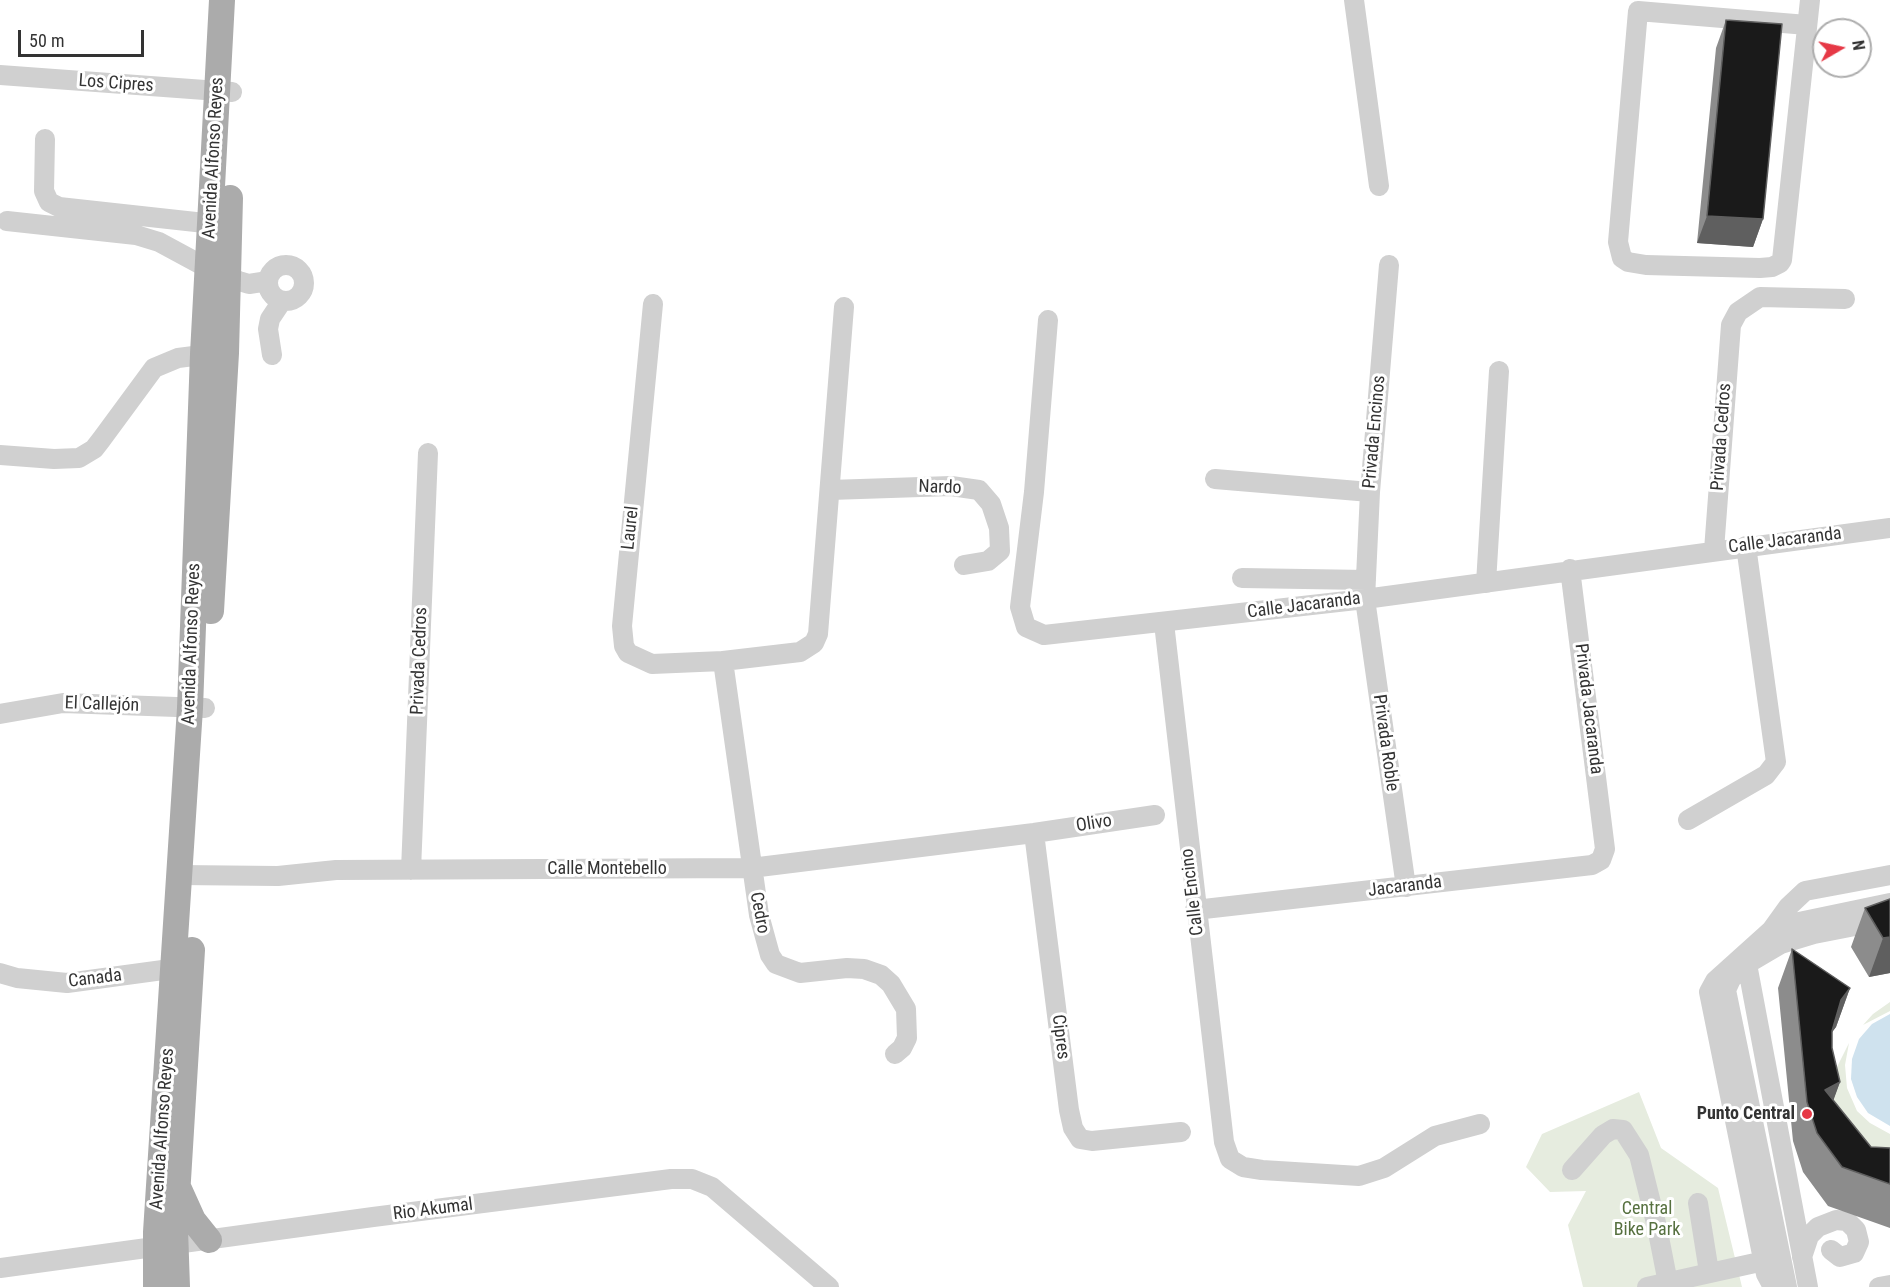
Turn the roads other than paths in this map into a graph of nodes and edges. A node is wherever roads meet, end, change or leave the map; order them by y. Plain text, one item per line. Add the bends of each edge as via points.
1 (222, 0) edge
2 (237, 0) edge
3 (1354, 0) edge
4 (1810, 0) edge
5 (1638, 6) edge
6 (1807, 25) junction
7 (0, 75) edge
8 (225, 91) junction
9 (45, 139) dead end
10 (1379, 186) dead end
11 (7, 221) dead end
12 (220, 225) junction
13 (1389, 265) dead end
14 (219, 273) junction
15 (268, 281) junction
16 (1845, 299) dead end
17 (282, 301) junction
18 (653, 304) dead end
19 (844, 307) dead end
20 (1048, 320) dead end
21 (214, 353) junction
22 (272, 355) dead end
23 (1499, 371) dead end
24 (428, 453) dead end
25 (0, 455) edge
26 (1215, 479) dead end
27 (830, 490) junction
28 (1370, 492) junction
29 (1890, 528) edge
30 (1746, 546) junction
31 (1714, 550) junction
32 (964, 565) dead end
33 (1570, 569) junction
34 (1242, 578) dead end
35 (1486, 583) junction
36 (1365, 590) junction
37 (1164, 624) junction
38 (723, 661) junction
39 (197, 708) junction
40 (0, 714) edge
41 (1155, 815) dead end
42 (1688, 820) dead end
43 (1034, 833) junction
44 (1605, 849) joint
45 (751, 868) junction
46 (411, 870) junction
47 (188, 875) junction
48 (1890, 875) edge
49 (1406, 887) junction
50 (1890, 903) edge
51 (1195, 910) junction
52 (1890, 919) edge
53 (1775, 927) junction
54 (1747, 964) junction
55 (182, 968) junction
56 (0, 973) edge
57 (895, 1054) dead end
58 (1480, 1124) dead end
59 (1181, 1132) dead end
60 (1572, 1170) dead end
61 (178, 1188) junction
62 (1698, 1203) dead end
63 (209, 1240) junction
64 (165, 1244) junction
65 (1831, 1250) dead end
66 (1802, 1257) junction
67 (1764, 1261) junction
68 (0, 1268) edge
69 (1709, 1272) junction
70 (1668, 1283) junction
71 (1890, 1285) edge
72 (156, 1287) edge
73 (177, 1287) edge
74 (829, 1287) edge
75 (1647, 1287) edge
76 (1773, 1287) edge
77 (1787, 1287) edge
78 (1808, 1287) edge
79 (1878, 1287) edge

1 - 8 main road, Avenida Alfonso Reyes
2 - 8 main road, Avenida Alfonso Reyes
3 - 10 street
4 - 6 street
5 - 6 street
5 - 6 street via 1618,242 1622,258 1628,262 1760,268 1780,263
7 - 8 street, Los Cipres
8 - 12 main road, Avenida Alfonso Reyes
9 - 12 street via 44,191 50,202 59,207
11 - 14 street via 136,236 159,242
12 - 14 main road, Avenida Alfonso Reyes
13 - 28 street, Privada Encinos
14 - 15 street via 249,284
14 - 21 main road, Avenida Alfonso Reyes
15 - 17 street via 272,294
15 - 17 street via 280,266 290,265 304,277 300,296
16 - 31 street, Privada Cedros via 1760,297 1738,312 1731,325
17 - 22 street via 268,329
18 - 38 street, Laurel via 622,626 624,646 637,660 652,664
19 - 27 street
20 - 37 street, Calle Jacaranda via 1020,607 1022,619 1026,627 1044,635
21 - 25 street via 168,360 154,368 88,453 70,460
21 - 39 main road, Avenida Alfonso Reyes
23 - 35 street
24 - 46 street, Privada Cedros
26 - 28 street
27 - 32 street, Nardo via 951,486 979,490 991,504 999,528 1000,551 988,561
27 - 38 street, Laurel via 818,634 812,646 800,652
28 - 36 street, Privada Encinos
29 - 30 street, Calle Jacaranda
30 - 31 street, Calle Jacaranda
30 - 42 street via 1776,762 1766,775
31 - 33 street, Calle Jacaranda
33 - 35 street, Calle Jacaranda
33 - 44 street, Privada Jacaranda
34 - 36 street
35 - 36 street, Calle Jacaranda
36 - 37 street, Calle Jacaranda
36 - 49 street, Privada Roble
37 - 51 street, Calle Encino
38 - 45 street, Cedro
39 - 40 street, El Callejón via 63,703
39 - 47 main road, Avenida Alfonso Reyes
41 - 43 street, Olivo
43 - 45 street, Calle Montebello
43 - 59 street, Cipres via 1073,1128 1080,1139 1092,1142
44 - 49 street, Jacaranda via 1601,860 1592,865
45 - 46 street, Calle Montebello
45 - 57 street, Cedro via 764,940 776,964 801,973 864,969 881,975 891,984 906,1009 908,1023 907,1038
46 - 47 street, Calle Montebello via 336,870 279,876
47 - 55 main road, Avenida Alfonso Reyes
48 - 53 street via 1805,891
49 - 51 street, Jacaranda
50 - 53 street
51 - 58 street, Calle Encino via 1224,1142 1230,1159 1243,1167 1262,1170 1359,1176 1384,1168 1435,1136
52 - 54 street via 1781,944
53 - 54 street
53 - 67 street via 1714,981 1709,992
54 - 66 street
54 - 77 street via 1731,979 1726,990
55 - 56 street, Canada via 67,983
55 - 61 main road, Avenida Alfonso Reyes
55 - 64 main road, Avenida Alfonso Reyes
60 - 70 street via 1603,1134 1623,1130 1639,1155
61 - 63 main road via 192,1220
61 - 64 main road, Avenida Alfonso Reyes
62 - 69 street
63 - 64 street, Rio Akumal
63 - 74 street, Rio Akumal via 692,1179 712,1187
64 - 68 street, Rio Akumal
64 - 72 main road, Avenida Alfonso Reyes
64 - 73 main road, Avenida Alfonso Reyes
65 - 66 street via 1840,1257 1854,1253 1859,1242 1856,1230 1847,1221 1836,1220 1818,1227 1809,1236
66 - 78 street
67 - 69 street
67 - 76 street
69 - 70 street
70 - 75 street
71 - 79 street

